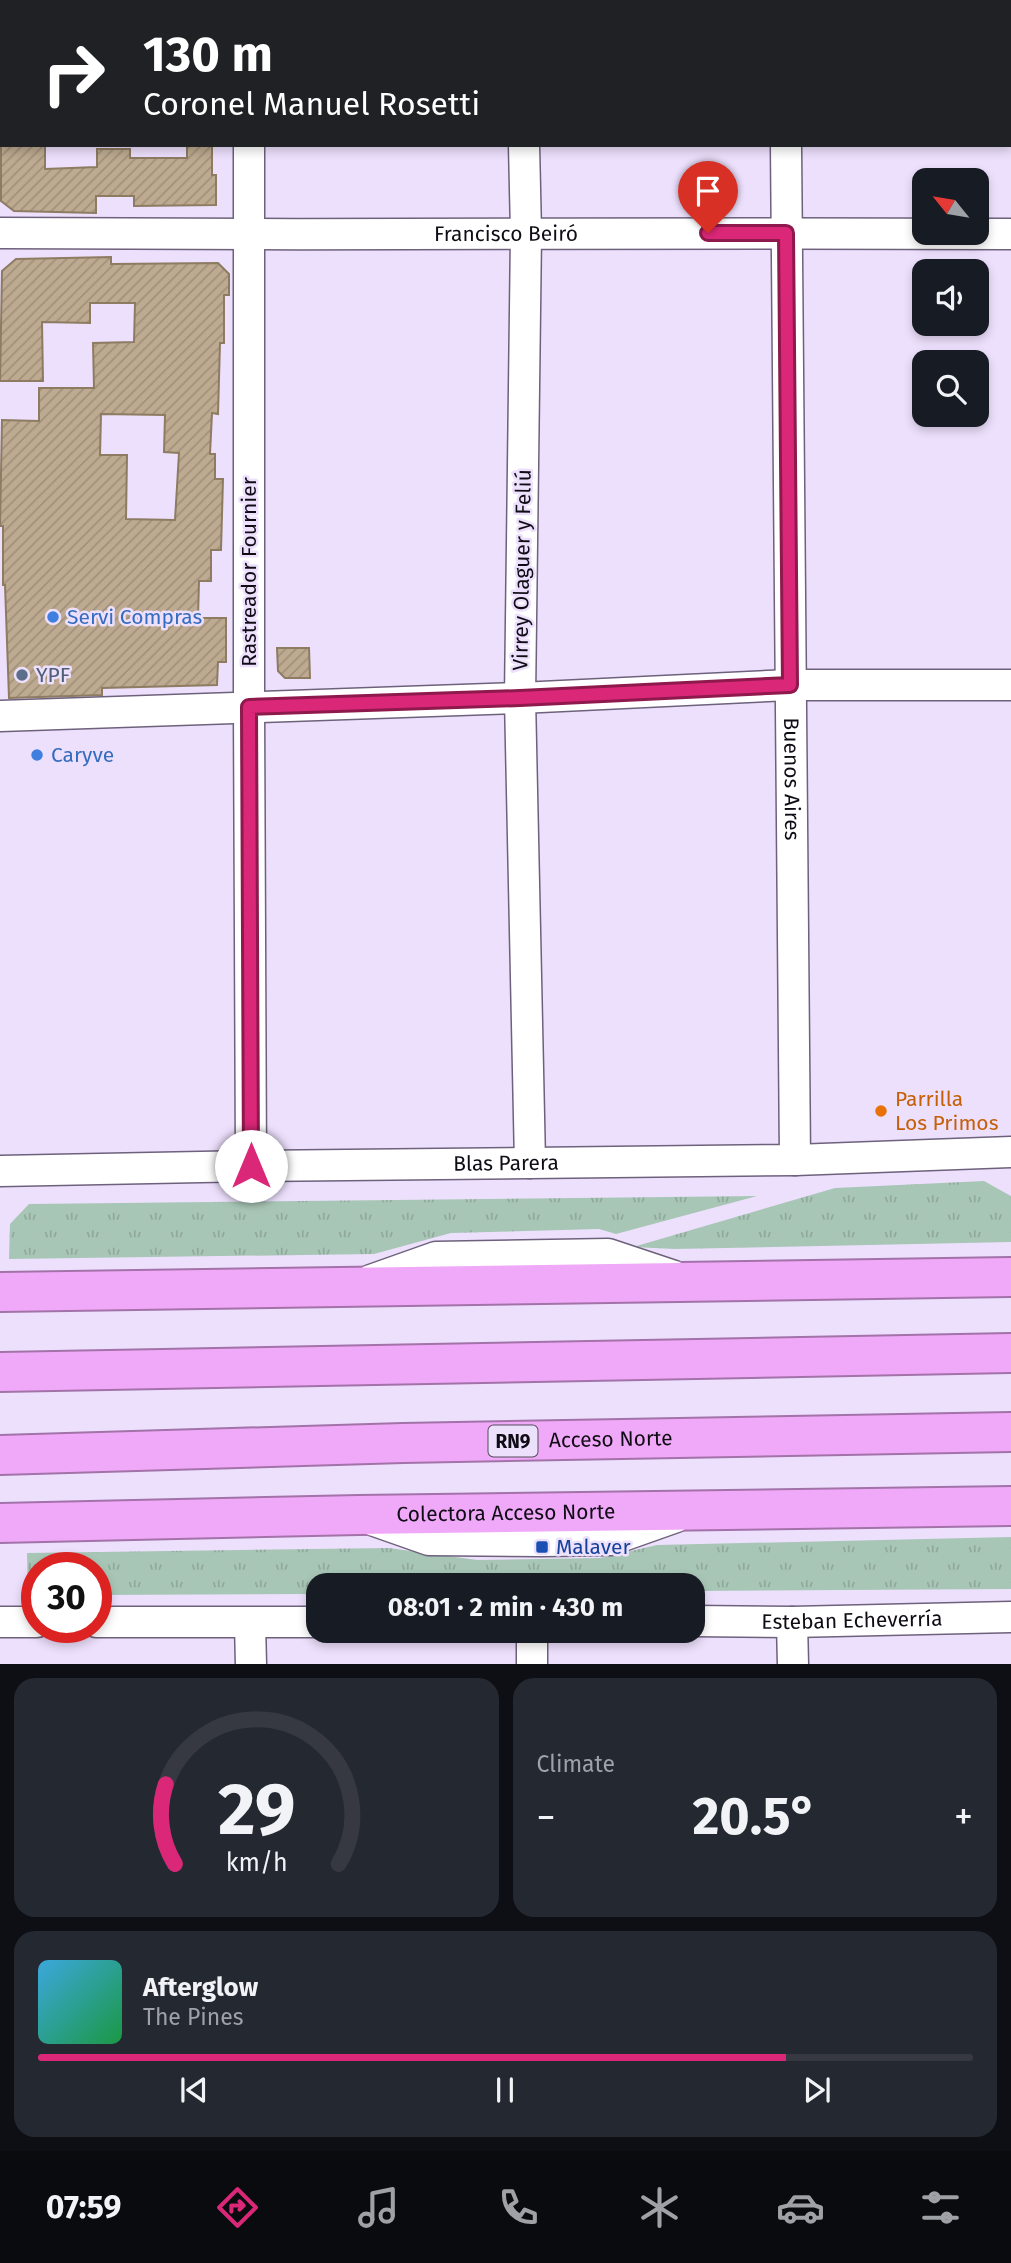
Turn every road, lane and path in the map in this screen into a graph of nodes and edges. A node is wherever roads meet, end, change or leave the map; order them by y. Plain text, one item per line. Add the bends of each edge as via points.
1 (249, 147) edge
2 (524, 147) edge
3 (786, 147) edge
4 (0, 233) edge
5 (526, 233) junction
6 (786, 233) junction
7 (1011, 234) edge
8 (250, 235) junction
9 (790, 685) junction
10 (1011, 685) edge
11 (520, 698) junction
12 (249, 707) junction
13 (0, 716) edge
14 (1011, 1152) edge
15 (795, 1160) junction
16 (530, 1163) junction
17 (251, 1166) junction
18 (0, 1171) edge
19 (1011, 1277) edge
20 (13, 1292) edge
21 (1011, 1353) edge
22 (9, 1372) edge
23 (1011, 1432) edge
24 (7, 1455) edge
25 (1011, 1506) edge
26 (8, 1523) edge
27 (1011, 1617) edge
28 (705, 1621) edge
29 (0, 1622) edge
30 (21, 1622) edge
31 (112, 1622) edge
32 (306, 1622) edge
33 (792, 1622) junction
34 (250, 1623) junction
35 (531, 1643) edge
36 (251, 1664) edge
37 (532, 1664) edge
38 (793, 1664) edge

1 - 8 street, Rastreador Fournier
2 - 5 street, Virrey Olaguer y Feliú
3 - 6 street, Buenos Aires
4 - 8 street, Francisco Beiró
5 - 6 street, Francisco Beiró
5 - 8 street, Francisco Beiró
5 - 11 street, Virrey Olaguer y Feliú
6 - 7 street, Francisco Beiró
6 - 9 street, Buenos Aires
8 - 12 street, Rastreador Fournier
9 - 10 street
9 - 11 street
9 - 15 street, Buenos Aires
11 - 12 street
11 - 16 street, Virrey Olaguer y Feliú
12 - 13 street
12 - 17 street, Rastreador Fournier
14 - 15 street, Blas Parera
15 - 16 street, Blas Parera
16 - 17 street, Blas Parera
17 - 18 street, Blas Parera
19 - 20 highway
21 - 22 highway
23 - 24 highway, Acceso Norte / RN9
25 - 26 highway, Colectora Acceso Norte
27 - 33 street, Esteban Echeverría
28 - 33 street, Esteban Echeverría
29 - 30 street
31 - 34 street
32 - 34 street
33 - 38 street
34 - 36 street
35 - 37 street

